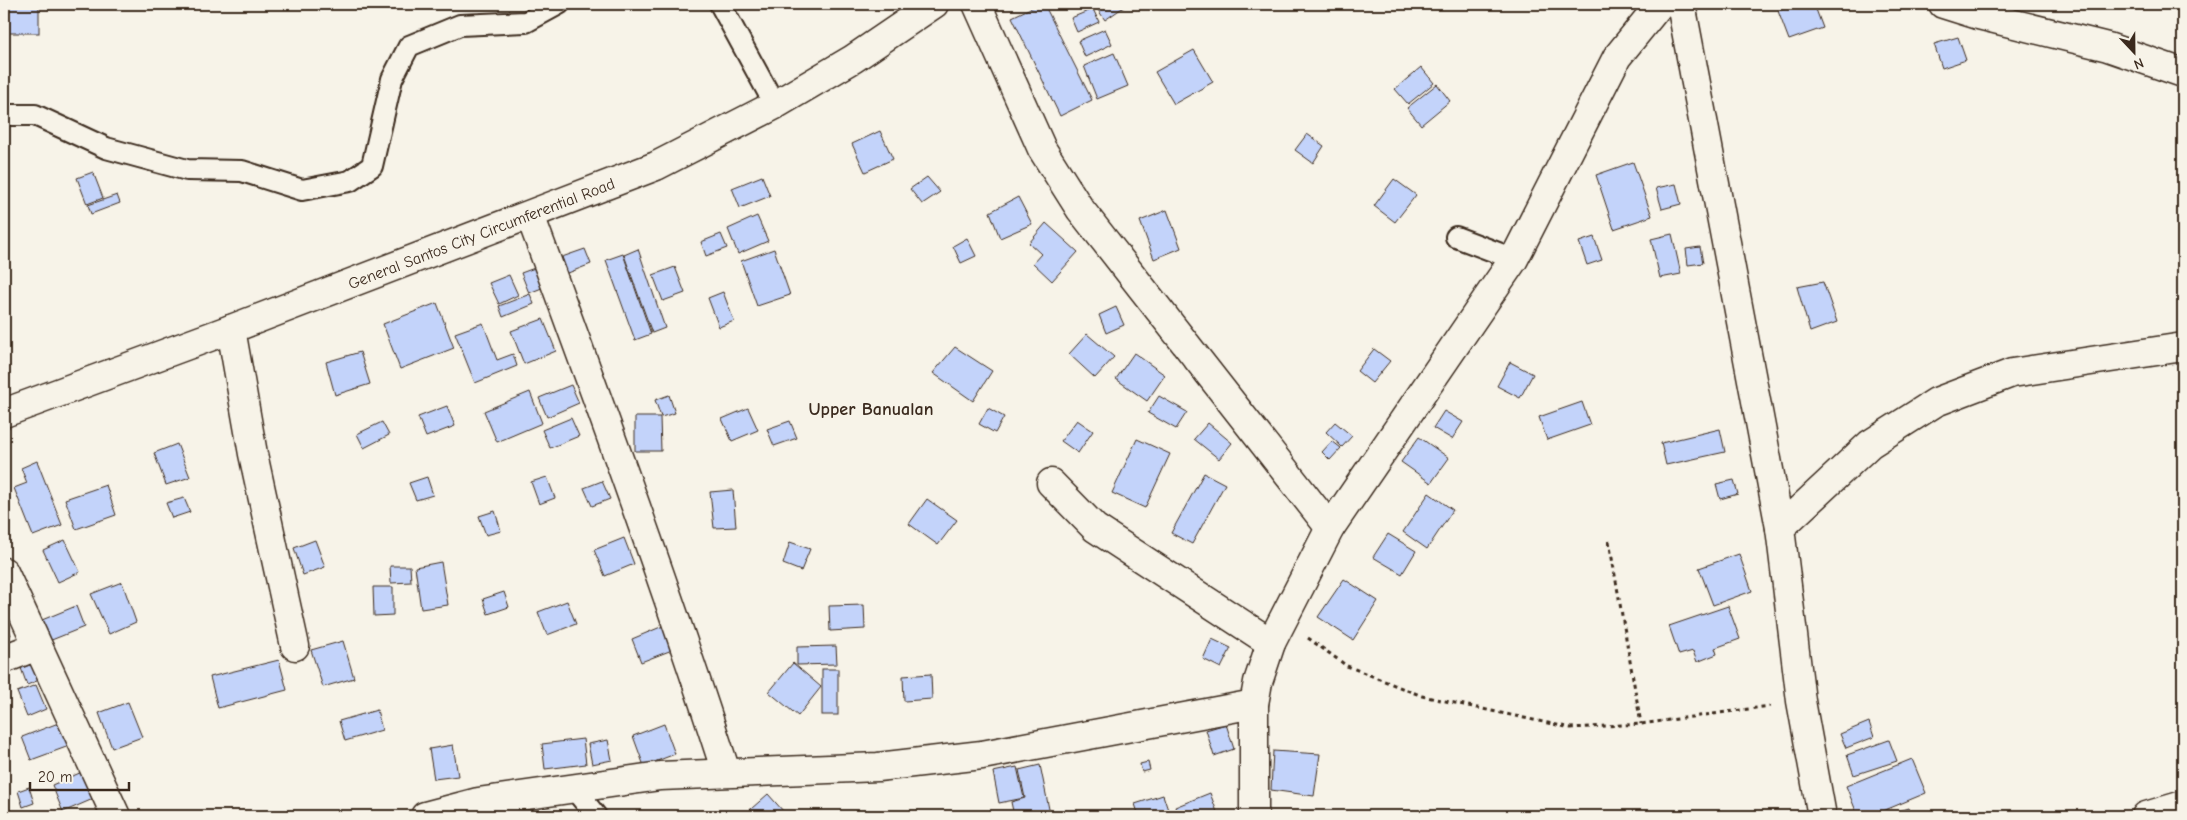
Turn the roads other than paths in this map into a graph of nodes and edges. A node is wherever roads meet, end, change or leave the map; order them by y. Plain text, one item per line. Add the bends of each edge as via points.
1 (559, 4) edge
2 (720, 4) edge
3 (934, 4) edge
4 (977, 4) edge
5 (1660, 4) edge
6 (1681, 4) edge
7 (1943, 4) edge
8 (2183, 72) edge
9 (775, 105) junction
10 (4, 115) edge
11 (530, 215) junction
12 (1456, 237) dead end
13 (1514, 259) junction
14 (231, 329) junction
15 (2183, 347) edge
16 (4, 413) edge
17 (1051, 483) dead end
18 (1330, 528) junction
19 (1780, 528) junction
20 (4, 572) edge
21 (1278, 631) junction
22 (37, 646) junction
23 (295, 646) dead end
24 (4, 659) edge
25 (1254, 704) junction
26 (726, 772) junction
27 (575, 790) junction
28 (2183, 804) edge
29 (116, 816) edge
30 (426, 816) edge
31 (596, 816) edge
32 (1254, 816) edge
33 (1822, 816) edge
34 (2146, 816) edge

1 - 10 lane via 526,22 460,25 409,46 392,79 372,166 350,181 302,190 242,171 186,170 106,148 35,115
2 - 9 lane
3 - 9 street, General Santos City Circumferential Road via 853,59
4 - 18 street via 1042,149 1080,209
5 - 13 street via 1617,57
6 - 19 street
7 - 8 street via 2108,47
9 - 11 street, General Santos City Circumferential Road via 656,166
11 - 14 street, General Santos City Circumferential Road
11 - 26 street via 617,450
12 - 13 lane
13 - 18 street
14 - 16 street, General Santos City Circumferential Road
14 - 23 street via 253,454
15 - 19 street via 2012,374 1936,402 1870,444
17 - 21 street via 1095,528
18 - 21 street
19 - 33 street via 1801,701
20 - 22 street
21 - 25 street via 1258,682
22 - 24 street
22 - 29 street
25 - 26 street via 982,756 878,767
25 - 32 street
26 - 27 street via 660,776
27 - 30 street via 478,802
27 - 31 lane
28 - 34 street

